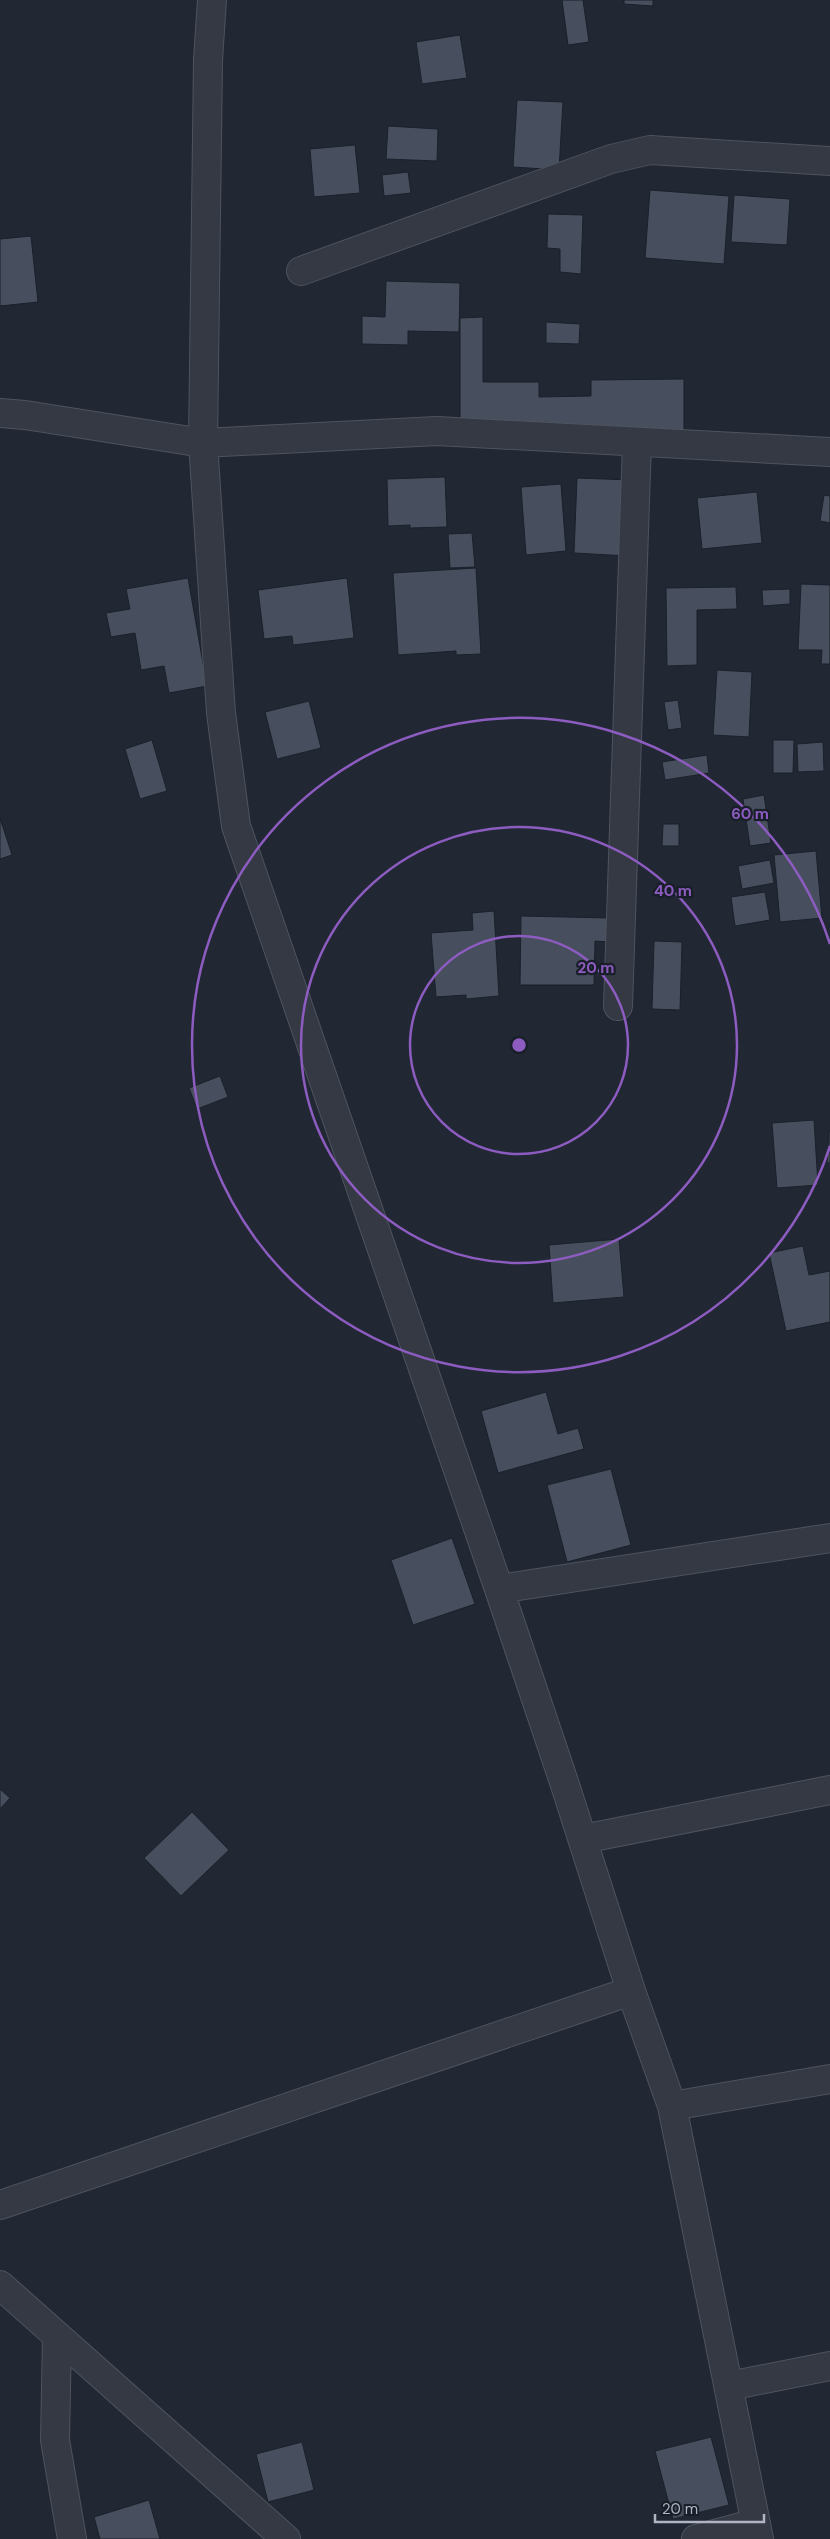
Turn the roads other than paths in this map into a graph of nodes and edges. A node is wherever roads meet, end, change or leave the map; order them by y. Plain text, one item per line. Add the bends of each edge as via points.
1 (212, 0) edge
2 (830, 161) edge
3 (301, 271) dead end
4 (0, 413) edge
5 (637, 442) junction
6 (202, 443) junction
7 (830, 452) edge
8 (618, 1006) dead end
9 (830, 1538) edge
10 (499, 1589) junction
11 (830, 1790) edge
12 (583, 1839) junction
13 (632, 1991) junction
14 (830, 2079) edge
15 (672, 2106) junction
16 (0, 2205) edge
17 (0, 2285) edge
18 (57, 2336) junction
19 (830, 2366) edge
20 (729, 2386) junction
21 (758, 2531) edge
22 (72, 2539) edge
23 (286, 2539) edge
24 (696, 2539) edge

1 - 6 street via 208,60
2 - 3 street via 650,150 611,159
4 - 6 street
5 - 6 street via 437,432
5 - 7 street
5 - 8 street
6 - 10 street via 221,713 236,826
9 - 10 street
10 - 12 street
11 - 12 street
12 - 13 street
13 - 15 street
13 - 16 street
14 - 15 street
15 - 20 street
17 - 18 street
18 - 22 street via 55,2440
18 - 23 street
19 - 20 street
20 - 21 street
21 - 24 street

